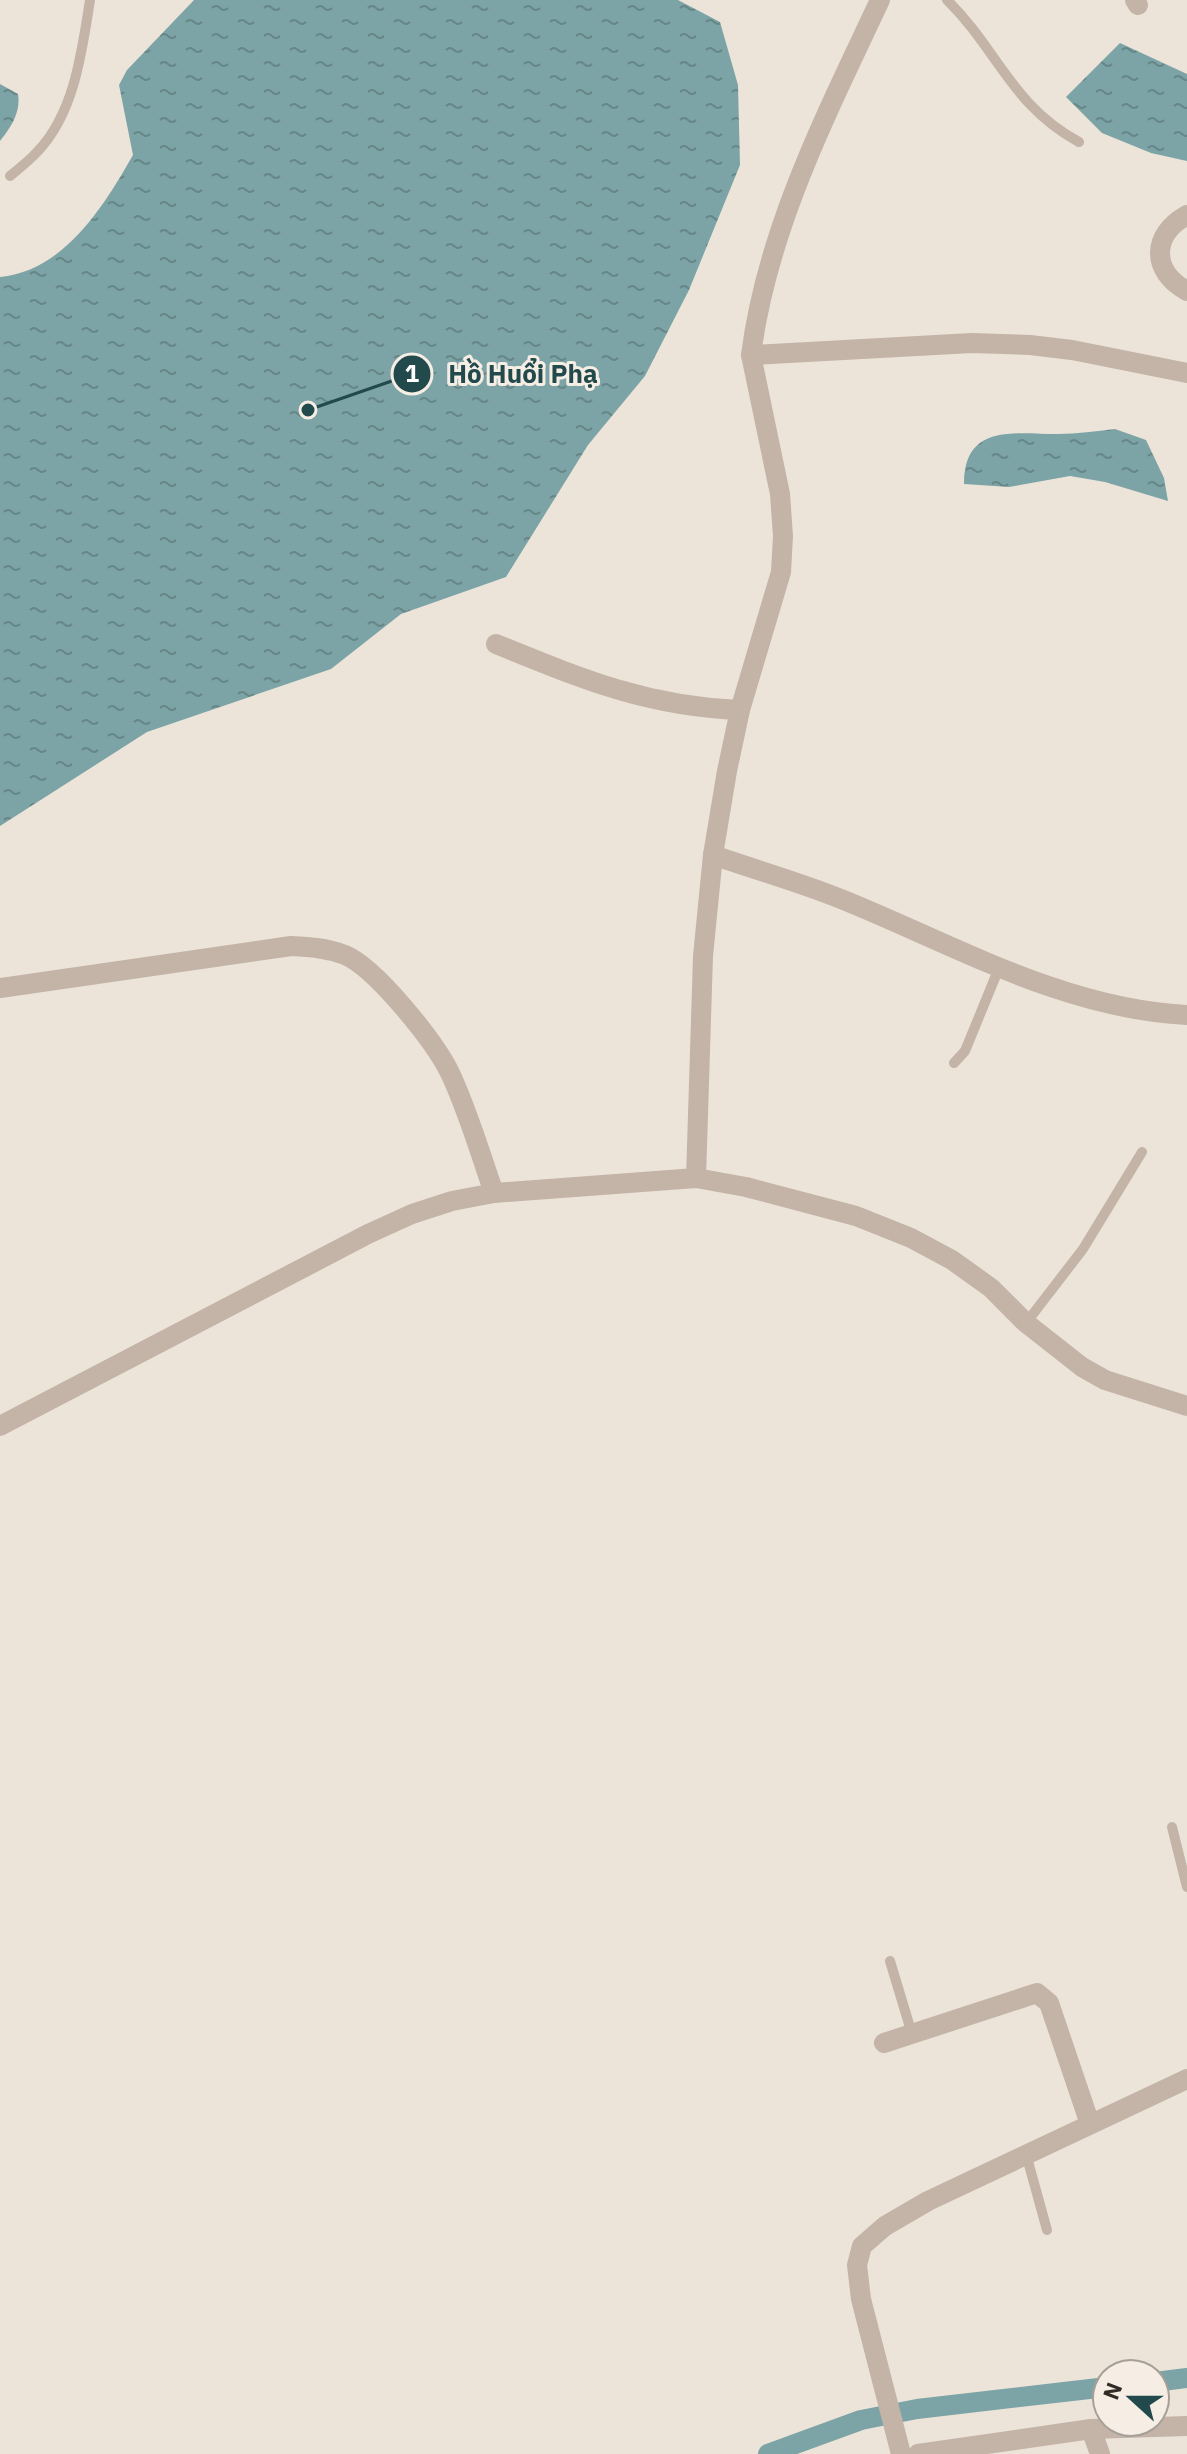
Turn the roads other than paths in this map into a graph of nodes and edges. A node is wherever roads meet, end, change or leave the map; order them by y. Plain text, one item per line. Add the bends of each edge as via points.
1 (90, 0) edge
2 (880, 0) edge
3 (947, 0) edge
4 (1079, 142) dead end
5 (10, 176) dead end
6 (1187, 215) edge
7 (1187, 291) edge
8 (751, 355) junction
9 (1187, 373) edge
10 (496, 644) dead end
11 (740, 710) junction
12 (713, 855) junction
13 (999, 968) junction
14 (0, 988) edge
15 (1187, 1015) edge
16 (954, 1063) dead end
17 (1142, 1152) dead end
18 (696, 1178) junction
19 (494, 1193) junction
20 (1026, 1323) junction
21 (1187, 1406) edge
22 (0, 1426) edge
23 (1172, 1827) dead end
24 (1187, 1887) edge
25 (890, 1961) dead end
26 (912, 2034) junction
27 (884, 2043) dead end
28 (1187, 2079) edge
29 (1090, 2124) junction
30 (1026, 2154) junction
31 (1047, 2230) dead end
32 (1091, 2429) edge
33 (901, 2454) edge
34 (918, 2454) edge

1 - 5 lane via 79,63 58,121 40,149
2 - 8 street via 803,169 761,296
3 - 4 lane via 1016,92 1056,130
6 - 7 street via 1169,231 1160,262 1171,280
8 - 9 street via 972,343 1030,345
8 - 11 street via 780,494 783,536 774,601
10 - 11 street via 640,698
11 - 12 street
12 - 13 street via 838,898
12 - 18 street via 703,956
13 - 15 street via 1073,995
13 - 16 lane via 965,1051
14 - 19 street via 291,946 347,956 379,981 449,1070
17 - 20 lane via 1083,1249
18 - 19 street
18 - 20 street via 796,1199 911,1238 991,1288
19 - 22 street via 439,1206 368,1234
20 - 21 street via 1105,1380
23 - 24 lane
25 - 26 lane
26 - 27 street
26 - 29 street via 1032,1993 1042,1996 1049,2003
28 - 29 street
29 - 30 street
30 - 31 lane
30 - 33 street via 928,2201 862,2246 857,2265 861,2299
32 - 34 street

